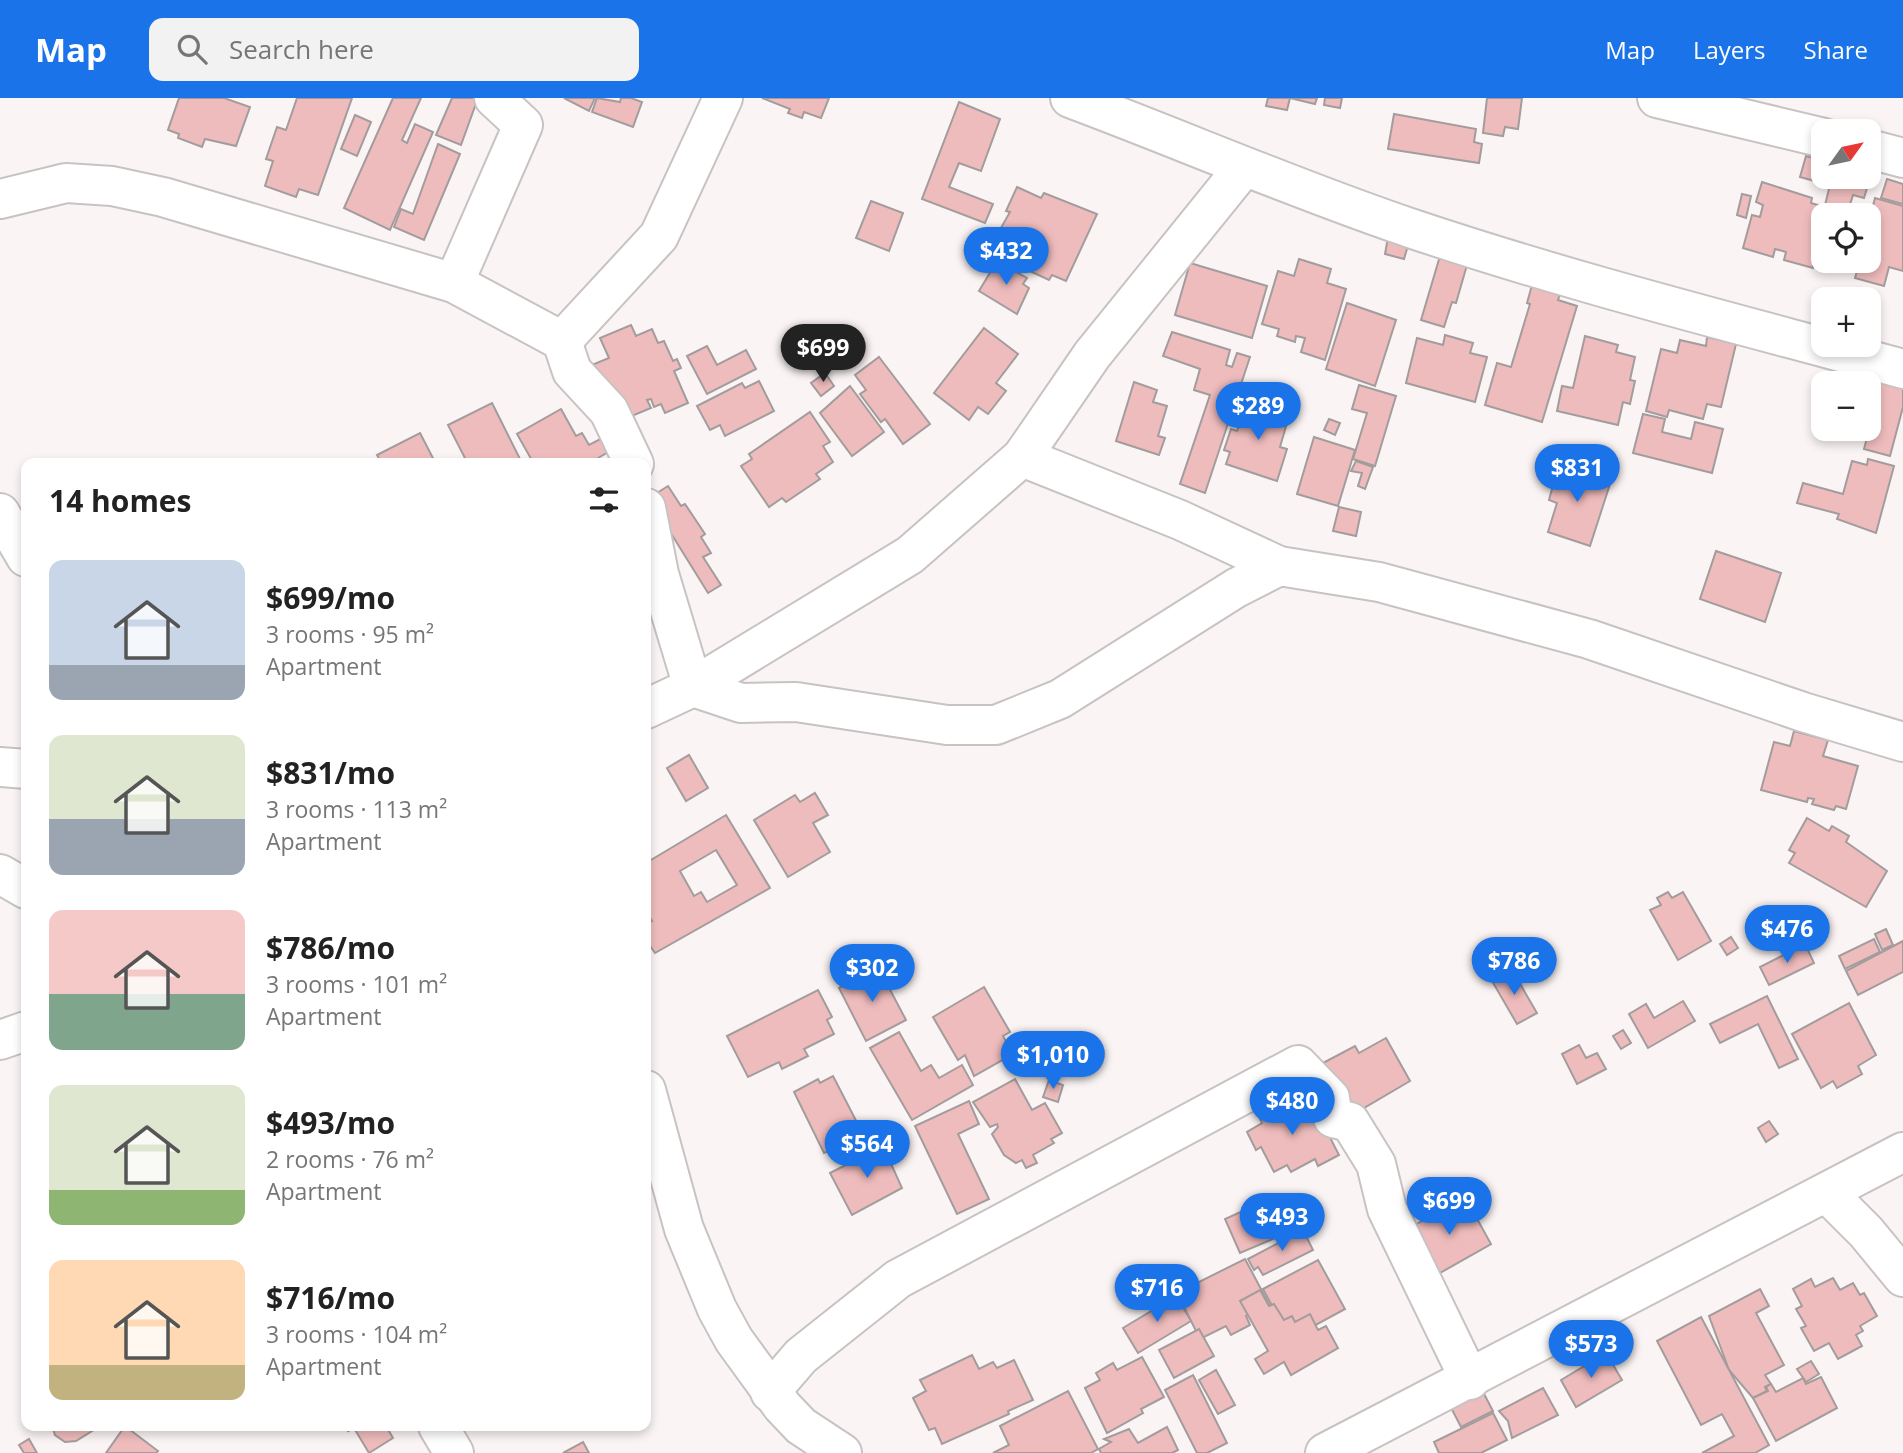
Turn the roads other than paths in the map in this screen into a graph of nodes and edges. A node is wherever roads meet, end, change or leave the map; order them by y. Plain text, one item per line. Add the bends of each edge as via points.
1 (494, 98) edge
2 (723, 98) edge
3 (1070, 98) edge
4 (1657, 98) edge
5 (1119, 106) edge
6 (1811, 135) edge
7 (1881, 152) edge
8 (1903, 158) edge
9 (1244, 167) junction
10 (0, 199) edge
11 (454, 283) junction
12 (562, 341) junction
13 (1903, 369) edge
14 (1023, 457) junction
15 (631, 458) edge
16 (0, 513) edge
17 (651, 533) edge
18 (21, 549) edge
19 (1279, 566) junction
20 (693, 687) junction
21 (651, 707) edge
22 (1903, 742) edge
23 (0, 767) edge
24 (21, 769) edge
25 (0, 874) edge
26 (21, 886) edge
27 (21, 1033) edge
28 (0, 1040) edge
29 (651, 1108) edge
30 (1903, 1152) edge
31 (1827, 1193) junction
32 (1903, 1277) edge
33 (1470, 1380) junction
34 (770, 1392) junction
35 (441, 1431) edge
36 (454, 1453) edge
37 (842, 1453) edge
38 (1325, 1453) edge

1 - 11 street via 523,125
2 - 12 street via 659,236
3 - 5 street
4 - 6 street
5 - 9 street
7 - 8 street
9 - 13 street via 1499,256
9 - 14 street via 1092,355
10 - 11 street via 66,183 112,186 303,236
11 - 12 street
12 - 15 street via 572,371 609,411
14 - 19 street via 1180,520
14 - 20 street via 910,555
16 - 18 street
17 - 20 street
19 - 20 street via 1236,588 1060,699 996,725 947,725 796,702 741,703
19 - 22 street via 1379,582 1589,639
20 - 21 street
23 - 24 street
25 - 26 street
27 - 28 street
29 - 34 street via 684,1229 717,1308
30 - 31 street
31 - 32 street
31 - 33 street
33 - 34 street via 1387,1209 1376,1164 1350,1122 1333,1118 1330,1098 1298,1065 898,1279 802,1356
33 - 38 street
34 - 37 street via 801,1426
35 - 36 street

